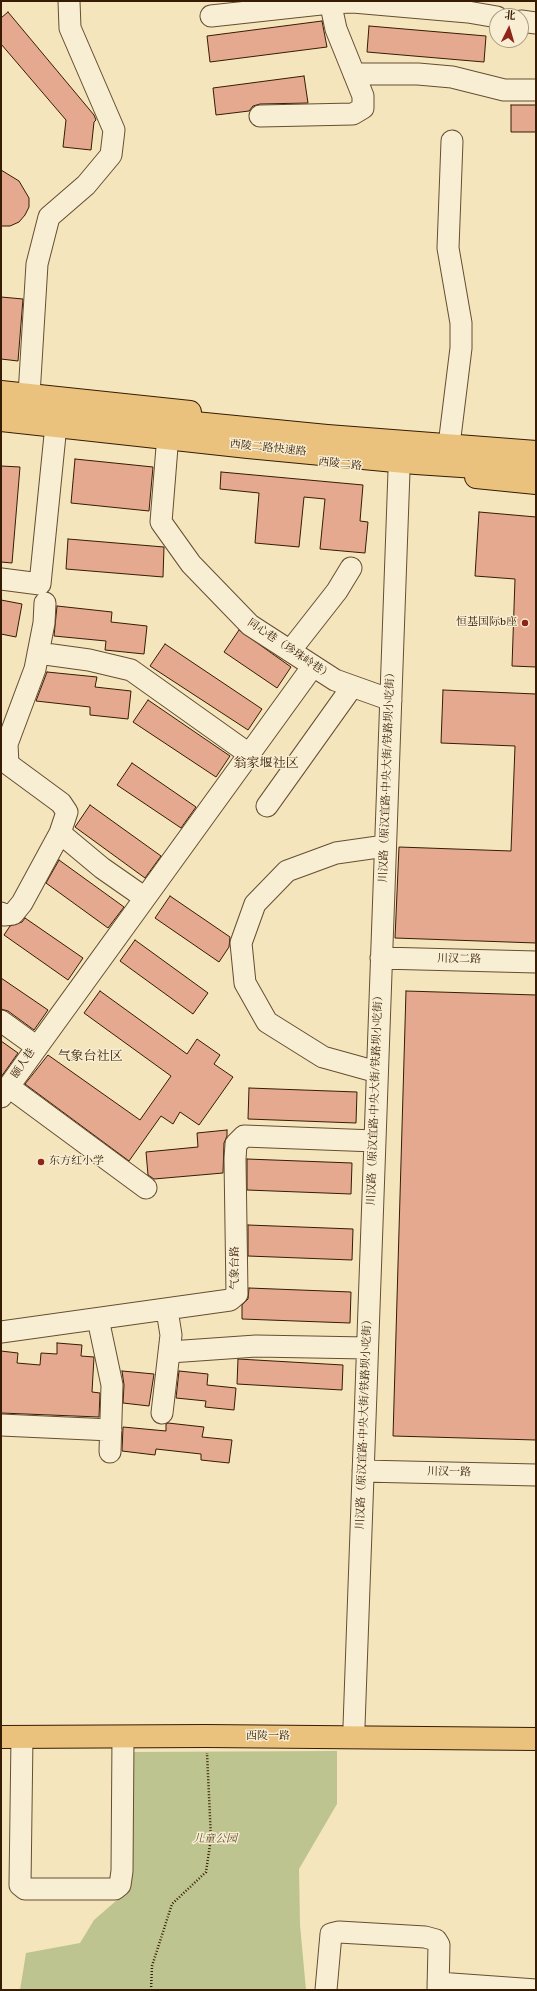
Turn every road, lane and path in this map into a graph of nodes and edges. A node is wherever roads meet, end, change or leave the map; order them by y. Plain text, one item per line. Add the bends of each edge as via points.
1 (69, 1) edge
2 (330, 2) edge
3 (487, 11) edge
4 (211, 16) dead end
5 (354, 74) junction
6 (536, 90) edge
7 (260, 116) dead end
8 (452, 141) dead end
9 (1, 392) edge
10 (29, 395) junction
11 (1, 404) edge
12 (1, 420) edge
13 (1, 429) edge
14 (55, 435) junction
15 (450, 437) junction
16 (536, 443) edge
17 (167, 447) junction
18 (536, 452) edge
19 (399, 471) junction
20 (536, 471) edge
21 (536, 483) edge
22 (351, 568) dead end
23 (1, 579) edge
24 (45, 604) dead end
25 (290, 651) junction
26 (38, 653) junction
27 (313, 666) junction
28 (352, 687) junction
29 (391, 700) junction
30 (4, 745) edge
31 (249, 754) junction
32 (267, 806) dead end
33 (60, 833) junction
34 (385, 846) junction
35 (145, 898) junction
36 (1, 913) edge
37 (381, 958) junction
38 (536, 962) edge
39 (1, 1021) edge
40 (37, 1047) junction
41 (377, 1072) junction
42 (5, 1092) edge
43 (375, 1140) junction
44 (146, 1188) dead end
45 (167, 1310) junction
46 (98, 1319) junction
47 (1, 1332) edge
48 (367, 1348) junction
49 (170, 1352) junction
50 (162, 1413) dead end
51 (1, 1425) edge
52 (110, 1430) junction
53 (110, 1452) dead end
54 (363, 1471) junction
55 (536, 1475) edge
56 (354, 1726) junction
57 (1, 1727) edge
58 (536, 1728) edge
59 (206, 1736) junction
60 (12, 1737) edge
61 (122, 1737) junction
62 (536, 1739) edge
63 (438, 1987) edge
64 (151, 1990) edge
65 (326, 1990) edge
66 (536, 1990) edge

1 - 10 street via 70,28 114,130 111,155 86,185 49,217 36,264
2 - 3 street
2 - 4 street
2 - 5 street via 336,29
5 - 6 street via 418,74 452,77 504,90
5 - 7 street via 363,96 363,108 353,114
8 - 15 street via 448,248 461,323
9 - 10 main road
10 - 15 main road
11 - 18 main road, 西陵二路快速路 via 327,436
12 - 20 main road, 西陵二路快速路 via 248,447
13 - 14 main road, 西陵二路
14 - 17 main road, 西陵二路
14 - 23 street via 40,584
15 - 16 main road
17 - 19 main road, 西陵二路
17 - 25 street, 同心巷（珍珠岭巷） via 161,522 191,564 250,625
19 - 21 main road, 西陵二路
19 - 29 street, 川汉路（原汉宜路·中央大街/铁路坝小吃街）
22 - 25 street via 337,591
24 - 26 street
25 - 27 street, 同心巷（珍珠岭巷）
26 - 30 street
26 - 31 street via 89,660 130,670
27 - 28 street, 同心巷（珍珠岭巷）
27 - 31 street
28 - 29 street, 同心巷（珍珠岭巷）
28 - 32 street
29 - 34 street, 川汉路（原汉宜路·中央大街/铁路坝小吃街）
30 - 33 street via 8,764 61,803 67,812
31 - 35 street
33 - 35 street via 102,868
33 - 36 street via 22,903 13,914
34 - 37 street, 川汉路（原汉宜路·中央大街/铁路坝小吃街）
34 - 41 street via 336,853 287,871 255,904 241,943 244,984 267,1022 323,1057
35 - 40 street
37 - 38 street, 川汉二路
37 - 41 street, 川汉路（原汉宜路·中央大街/铁路坝小吃街）
39 - 40 street, 颐人巷
40 - 42 street, 颐人巷
41 - 43 street, 川汉路（原汉宜路·中央大街/铁路坝小吃街）
42 - 44 street
43 - 45 street, 气象台路 via 244,1136 236,1144 235,1159 236,1294 230,1300
43 - 48 street, 川汉路（原汉宜路·中央大街/铁路坝小吃街）
45 - 46 street, 气象台路
45 - 49 street via 171,1335
46 - 47 street, 气象台路
46 - 52 street via 112,1385
48 - 49 street via 256,1346
48 - 54 street, 川汉路（原汉宜路·中央大街/铁路坝小吃街）
49 - 50 street
51 - 52 street
52 - 53 street
54 - 55 street, 川汉一路
54 - 56 street, 川汉路（原汉宜路·中央大街/铁路坝小吃街）
56 - 57 main road, 西陵一路
56 - 58 main road, 西陵一路
59 - 61 main road, 西陵一路
59 - 62 main road, 西陵一路
59 - 64 path via 211,1838 206,1872 172,1904 152,1966
60 - 61 main road, 西陵一路
60 - 61 street via 20,1885 25,1889 116,1889 120,1885
63 - 65 street via 439,1945 436,1940 425,1937 339,1932 330,1934
63 - 66 street

